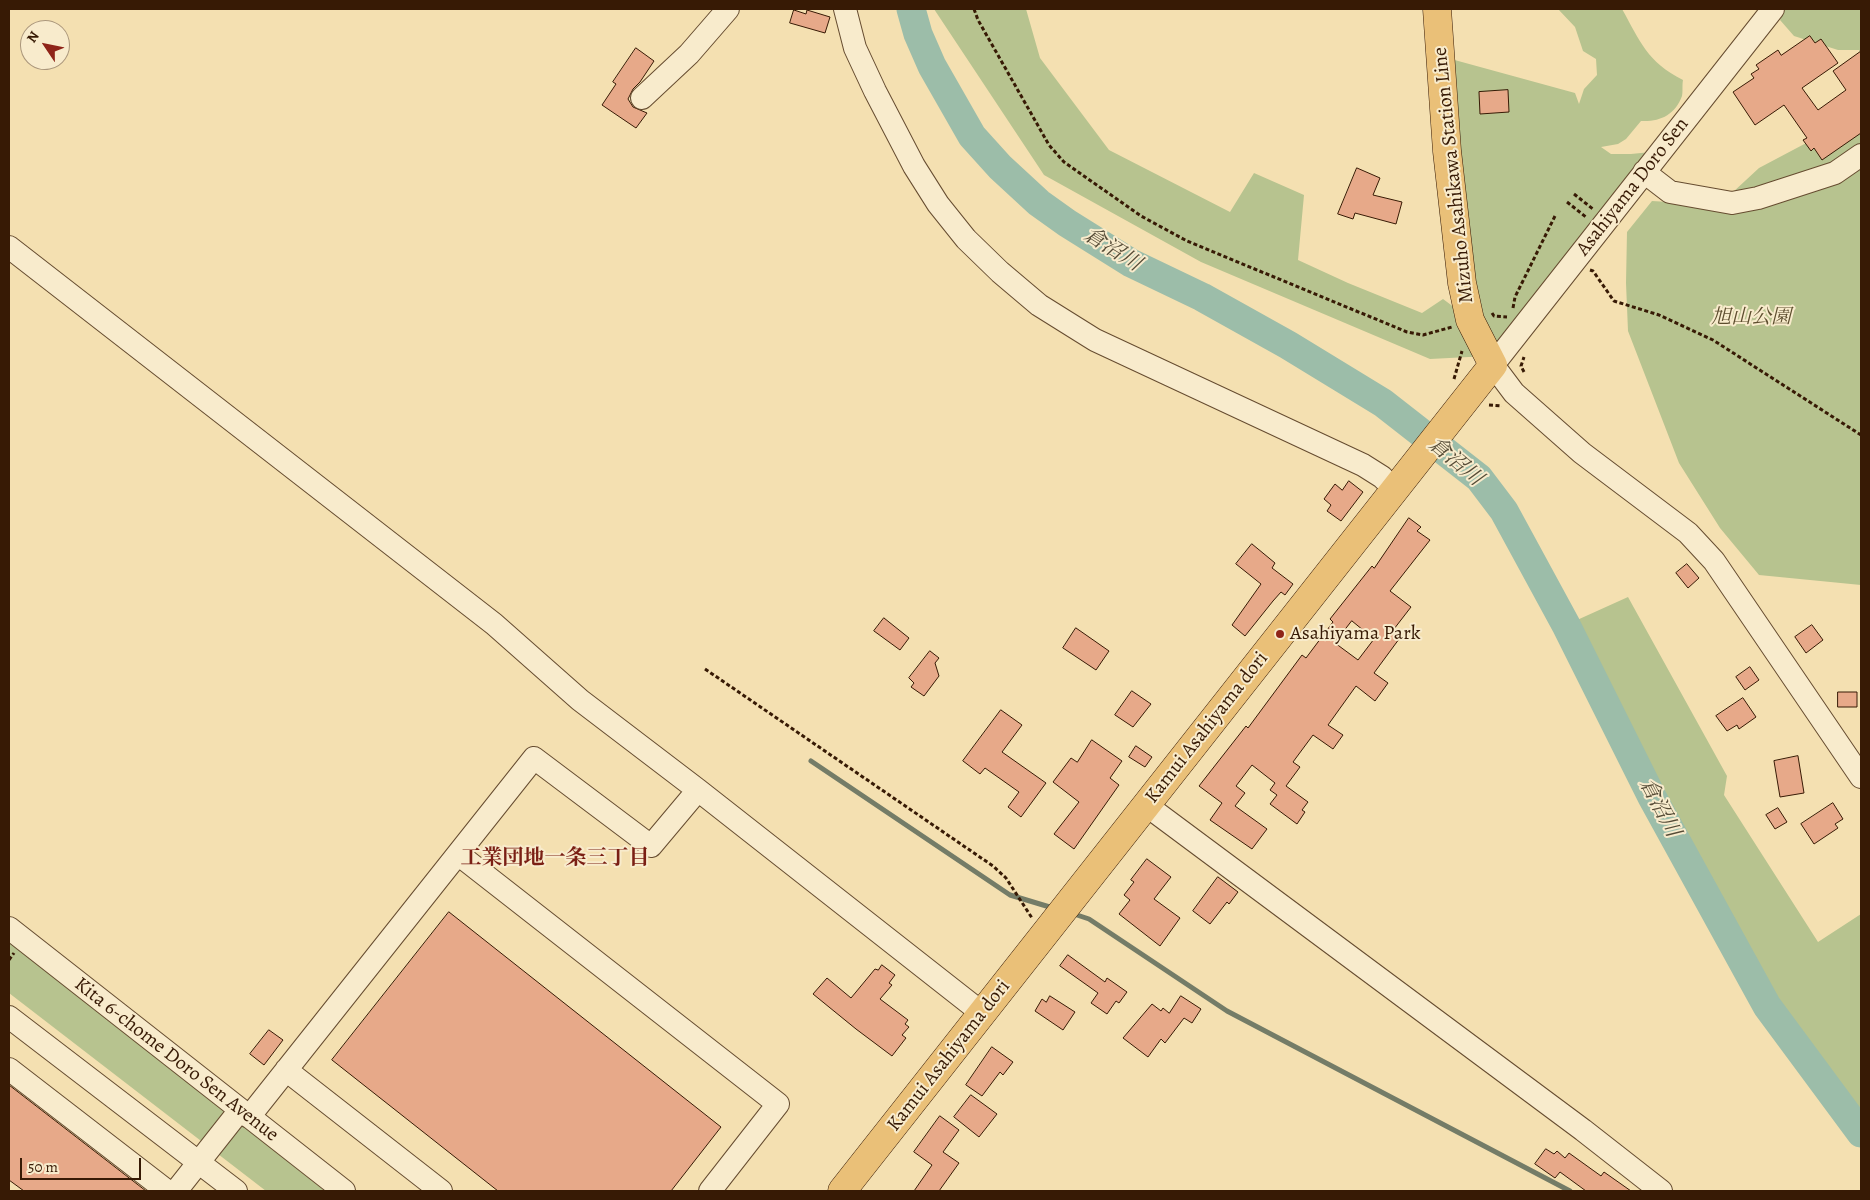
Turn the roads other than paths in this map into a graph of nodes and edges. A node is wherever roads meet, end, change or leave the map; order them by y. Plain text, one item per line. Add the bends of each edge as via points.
1 (728, 9) edge
2 (845, 9) edge
3 (1437, 9) edge
4 (1773, 9) edge
5 (642, 98) dead end
6 (1861, 155) edge
7 (1644, 172) junction
8 (9, 246) edge
9 (1493, 365) junction
10 (1402, 480) junction
11 (1861, 777) edge
12 (698, 790) junction
13 (1146, 805) junction
14 (458, 854) junction
15 (9, 929) edge
16 (982, 1013) junction
17 (9, 1017) edge
18 (9, 1069) edge
19 (286, 1070) junction
20 (245, 1113) junction
21 (199, 1163) junction
22 (167, 1191) edge
23 (176, 1191) edge
24 (236, 1191) edge
25 (344, 1191) edge
26 (441, 1191) edge
27 (710, 1191) edge
28 (842, 1191) edge
29 (1661, 1191) edge

1 - 5 street via 689,54
2 - 10 street via 855,48 914,166 966,239 1006,278 1039,305 1095,340 1363,465 1382,477
3 - 9 main road, Mizuho Asahikawa Station Line via 1449,171 1462,283 1470,320
4 - 7 street, Asahiyama Doro Sen
6 - 7 street via 1835,173 1758,198 1732,202 1670,192
7 - 9 street, Asahiyama Doro Sen
8 - 12 street via 494,624 580,700
9 - 10 main road, Kamui Asahiyama dori
9 - 11 street via 1514,393 1582,453 1688,533 1714,562
10 - 13 main road, Kamui Asahiyama dori
12 - 14 street via 651,846 534,758
12 - 16 street
13 - 16 main road, Kamui Asahiyama dori
13 - 29 street
14 - 19 street
14 - 27 street via 778,1104
15 - 20 street, Kita 6-chome Doro Sen Avenue
16 - 28 main road, Kamui Asahiyama dori
17 - 21 street
18 - 22 street
19 - 20 street
19 - 26 street
20 - 21 street
20 - 25 street, Kita 6-chome Doro Sen Avenue
21 - 23 street
21 - 24 street

